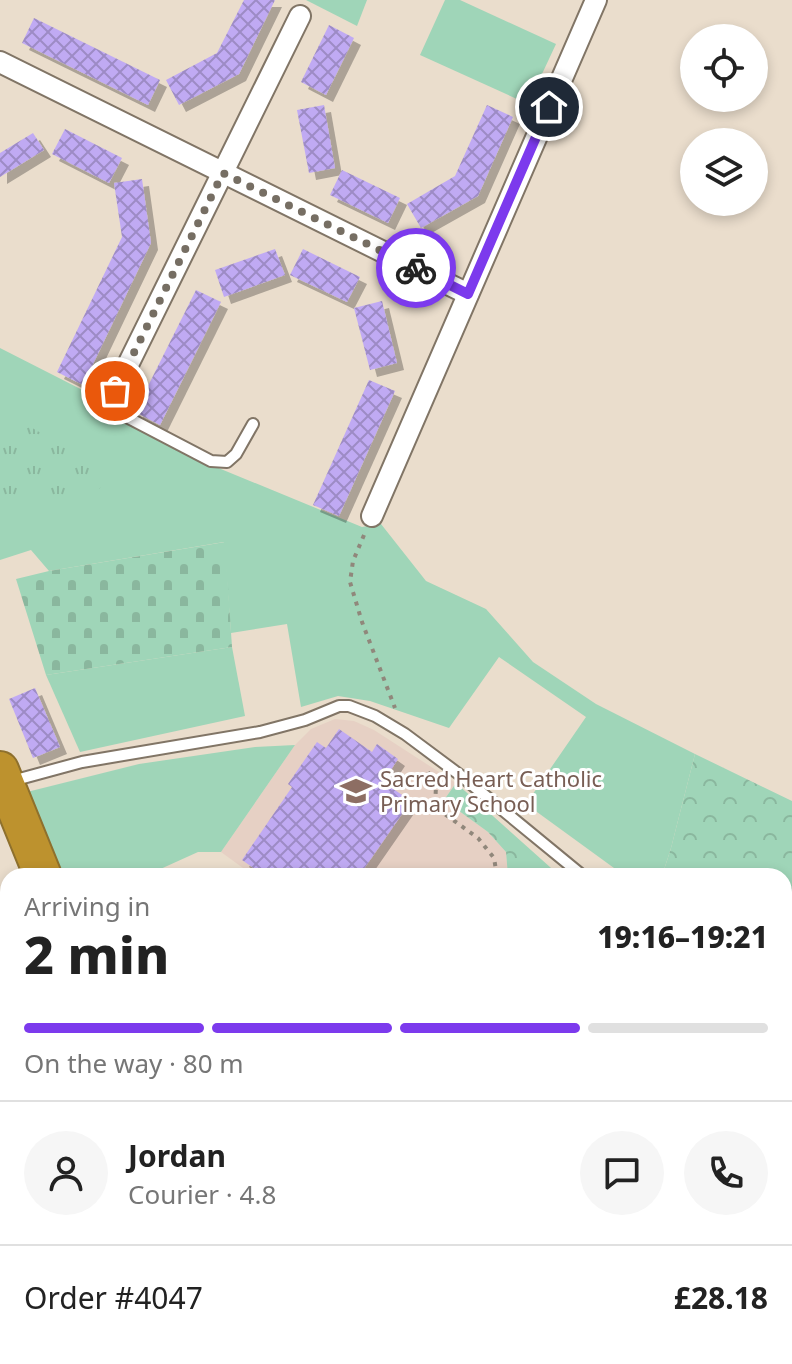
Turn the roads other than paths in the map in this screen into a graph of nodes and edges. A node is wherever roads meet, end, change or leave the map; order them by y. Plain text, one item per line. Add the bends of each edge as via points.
1 (596, 0) edge
2 (300, 16) dead end
3 (0, 62) edge
4 (223, 173) junction
5 (468, 294) junction
6 (115, 391) joint
7 (253, 424) dead end
8 (372, 516) road end
9 (2, 777) edge
10 (40, 868) edge
11 (573, 868) edge

1 - 5 street
2 - 4 street
3 - 4 street
4 - 5 street
4 - 6 street
5 - 8 street
6 - 7 lane via 114,404 121,414 211,461 227,462
9 - 10 highway
9 - 11 lane via 260,732 349,706 405,734

